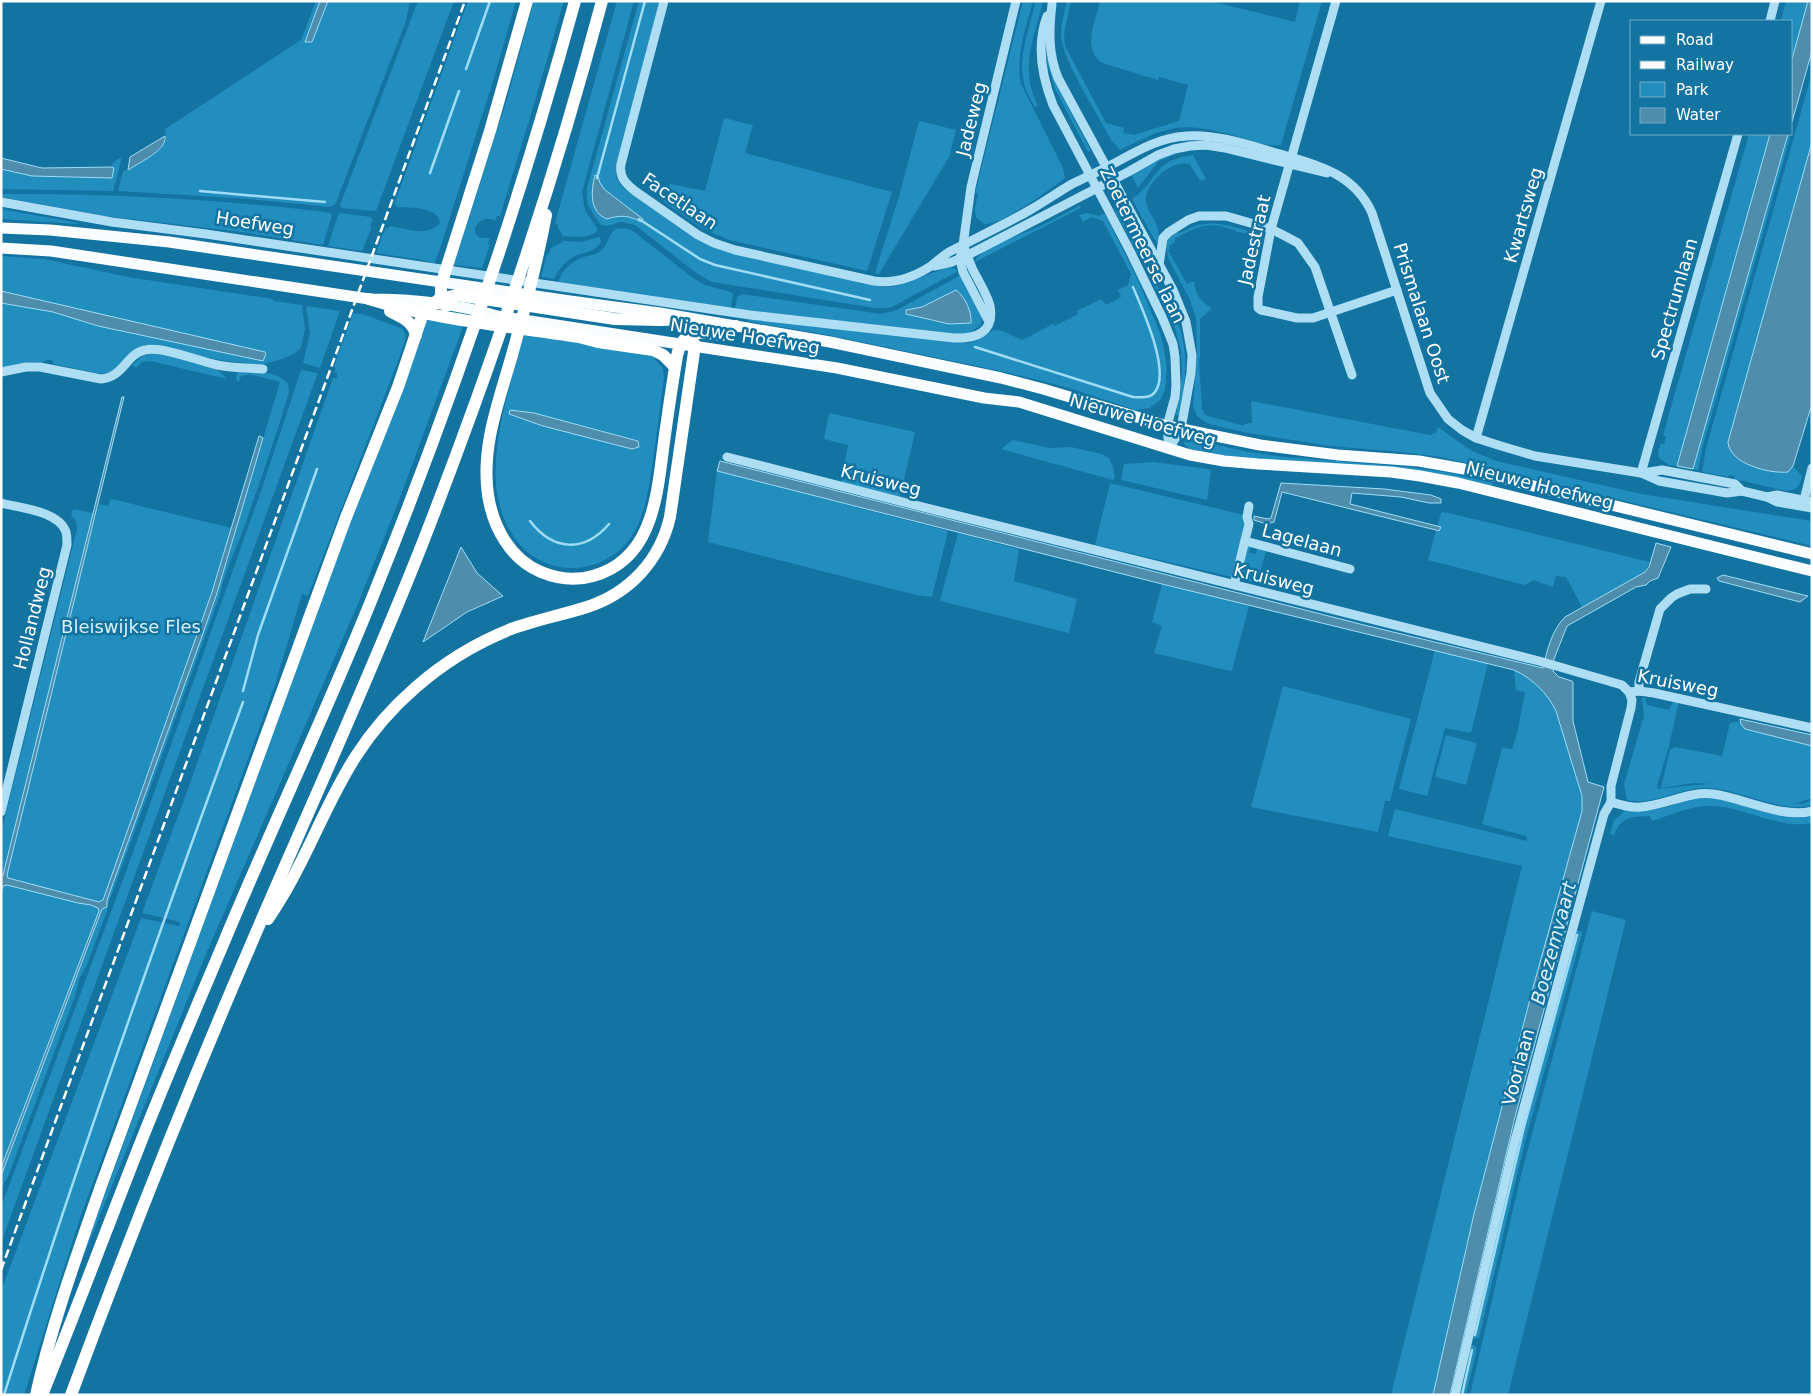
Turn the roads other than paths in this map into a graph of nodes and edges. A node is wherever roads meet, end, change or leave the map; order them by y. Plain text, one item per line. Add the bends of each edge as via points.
1 (527, 1) edge
2 (575, 1) edge
3 (602, 1) edge
4 (664, 1) edge
5 (1016, 1) edge
6 (1336, 1) edge
7 (1601, 1) edge
8 (1775, 1) edge
9 (1053, 2) edge
10 (1770, 20) edge
11 (1738, 135) edge
12 (559, 152) junction
13 (1291, 161) junction
14 (1106, 167) junction
15 (1090, 176) junction
16 (1114, 180) junction
17 (1097, 188) junction
18 (1, 202) edge
19 (1, 228) edge
20 (1271, 229) junction
21 (964, 245) junction
22 (1, 248) edge
23 (964, 257) junction
24 (1159, 265) junction
25 (929, 267) junction
26 (443, 276) junction
27 (504, 278) joint
28 (1397, 290) junction
29 (369, 299) joint
30 (443, 303) junction
31 (568, 306) junction
32 (405, 309) junction
33 (1331, 311) junction
34 (660, 312) junction
35 (691, 319) junction
36 (678, 320) junction
37 (989, 322) joint
38 (738, 327) joint
39 (719, 329) junction
40 (561, 330) junction
41 (416, 335) junction
42 (688, 341) junction
43 (675, 367) junction
44 (263, 370) dead end
45 (1, 372) edge
46 (1352, 375) dead end
47 (1168, 426) junction
48 (1180, 429) junction
49 (1476, 438) junction
50 (1169, 449) junction
51 (727, 457) dead end
52 (1812, 468) edge
53 (1641, 473) junction
54 (1, 503) edge
55 (1808, 504) edge
56 (1249, 506) dead end
57 (1245, 542) junction
58 (1812, 554) edge
59 (1350, 569) dead end
60 (1812, 571) edge
61 (1234, 585) junction
62 (1706, 589) dead end
63 (1634, 692) junction
64 (1812, 728) edge
65 (5, 777) edge
66 (1611, 802) junction
67 (1812, 811) edge
68 (1, 812) edge
69 (244, 960) junction
70 (36, 1395) edge
71 (42, 1395) edge
72 (71, 1395) edge
73 (1455, 1395) edge

1 - 26 highway via 496,112
2 - 71 highway via 503,244 419,479 338,680 177,1054
3 - 12 highway
4 - 25 street, Facetlaan via 622,164 624,182 698,235 736,250 885,283 898,281
5 - 21 street, Jadeweg via 971,187
6 - 13 street, Jadestraat
7 - 49 street, Kwartsweg
8 - 10 street
9 - 14 street, Zoetermeerse laan via 1049,27 1052,63
9 - 15 street, Zoetermeerse laan via 1043,26 1045,86
11 - 53 street, Spectrumlaan
12 - 43 highway via 537,260 498,399 487,456 487,487 494,518 504,540 527,564 555,576 584,578 611,569 634,549 647,528 655,500
12 - 69 highway via 498,338 423,540 355,706
13 - 14 street, Prismalaan Oost via 1228,139 1187,136 1152,144
13 - 16 street, Prismalaan Oost via 1206,145 1190,146 1158,155
13 - 20 street, Jadestraat
13 - 28 street, Prismalaan Oost via 1313,171 1337,175 1360,192 1367,202
14 - 15 street, Facetlaan
14 - 16 street, Zoetermeerse laan
15 - 17 street, Zoetermeerse laan
15 - 21 street, Facetlaan
16 - 17 street, Facetlaan
16 - 24 street, Zoetermeerse laan
17 - 23 street, Facetlaan
17 - 47 street, Zoetermeerse laan via 1146,284 1172,344 1176,386
18 - 26 street, Hoefweg via 112,222 420,266
19 - 26 main road, Hoefweg via 169,242 416,278
20 - 24 street via 1226,216 1208,215 1188,220 1163,238
20 - 33 street via 1298,243 1307,254 1316,267
20 - 33 street, Jadestraat via 1258,308 1304,318
21 - 23 street, Jadeweg
21 - 25 street, Facetlaan
22 - 29 main road via 51,250
23 - 25 street, Facetlaan
23 - 37 street, Jadeweg via 990,306
24 - 48 street, Zoetermeerse laan via 1186,322 1192,354
26 - 27 street, Hoefweg via 460,272
26 - 30 highway via 440,291
27 - 37 street, Nieuwe Hoefweg via 742,314 954,338 978,336
28 - 33 street
28 - 49 street, Prismalaan Oost via 1430,394 1448,419
29 - 32 highway
30 - 31 highway
30 - 31 main road, Nieuwe Hoefweg via 499,291
30 - 32 highway
30 - 40 highway
30 - 40 main road, Nieuwe Hoefweg
30 - 41 highway
31 - 34 main road, Nieuwe Hoefweg
31 - 36 highway via 615,319
32 - 41 highway
33 - 46 street
34 - 35 main road, Nieuwe Hoefweg
34 - 36 highway
35 - 36 highway
35 - 39 main road, Nieuwe Hoefweg
36 - 42 highway
38 - 39 highway via 722,335
38 - 47 main road, Nieuwe Hoefweg via 830,342 1007,380
39 - 42 highway
40 - 42 main road, Nieuwe Hoefweg
40 - 43 highway via 653,350
41 - 70 highway via 345,520 102,1186 47,1346
42 - 43 highway
42 - 50 main road, Nieuwe Hoefweg via 716,349 1019,402
42 - 69 highway via 670,517 663,542 652,560 626,586 601,601 519,627 467,651 432,674 402,700 374,730 350,765 290,884
44 - 45 street via 218,365 151,349 139,352 110,378 40,367
47 - 48 main road, Nieuwe Hoefweg
47 - 50 street, Zoetermeerse laan
48 - 50 street, Zoetermeerse laan
48 - 58 main road, Nieuwe Hoefweg via 1260,445 1419,461 1464,469
49 - 53 street, Prismalaan Oost via 1535,456
50 - 60 main road, Nieuwe Hoefweg via 1249,464 1420,476 1505,494
51 - 61 street, Kruisweg
52 - 55 street
53 - 55 street, Prismalaan Oost via 1662,470 1734,484 1742,491 1777,502
54 - 65 street, Hollandweg via 57,520 66,531 67,545
56 - 57 street, Lagelaan
57 - 59 street, Lagelaan
57 - 61 street, Lagelaan
61 - 63 street, Kruisweg via 1539,661 1622,685
62 - 63 street, Voorlaan via 1690,589 1677,594 1660,609
63 - 64 street, Kruisweg
63 - 66 street, Voorlaan via 1611,786
65 - 68 street, Hollandweg
66 - 67 street via 1640,808 1697,794 1712,794 1794,813
66 - 73 street, Voorlaan via 1604,814 1514,1144
69 - 72 highway

